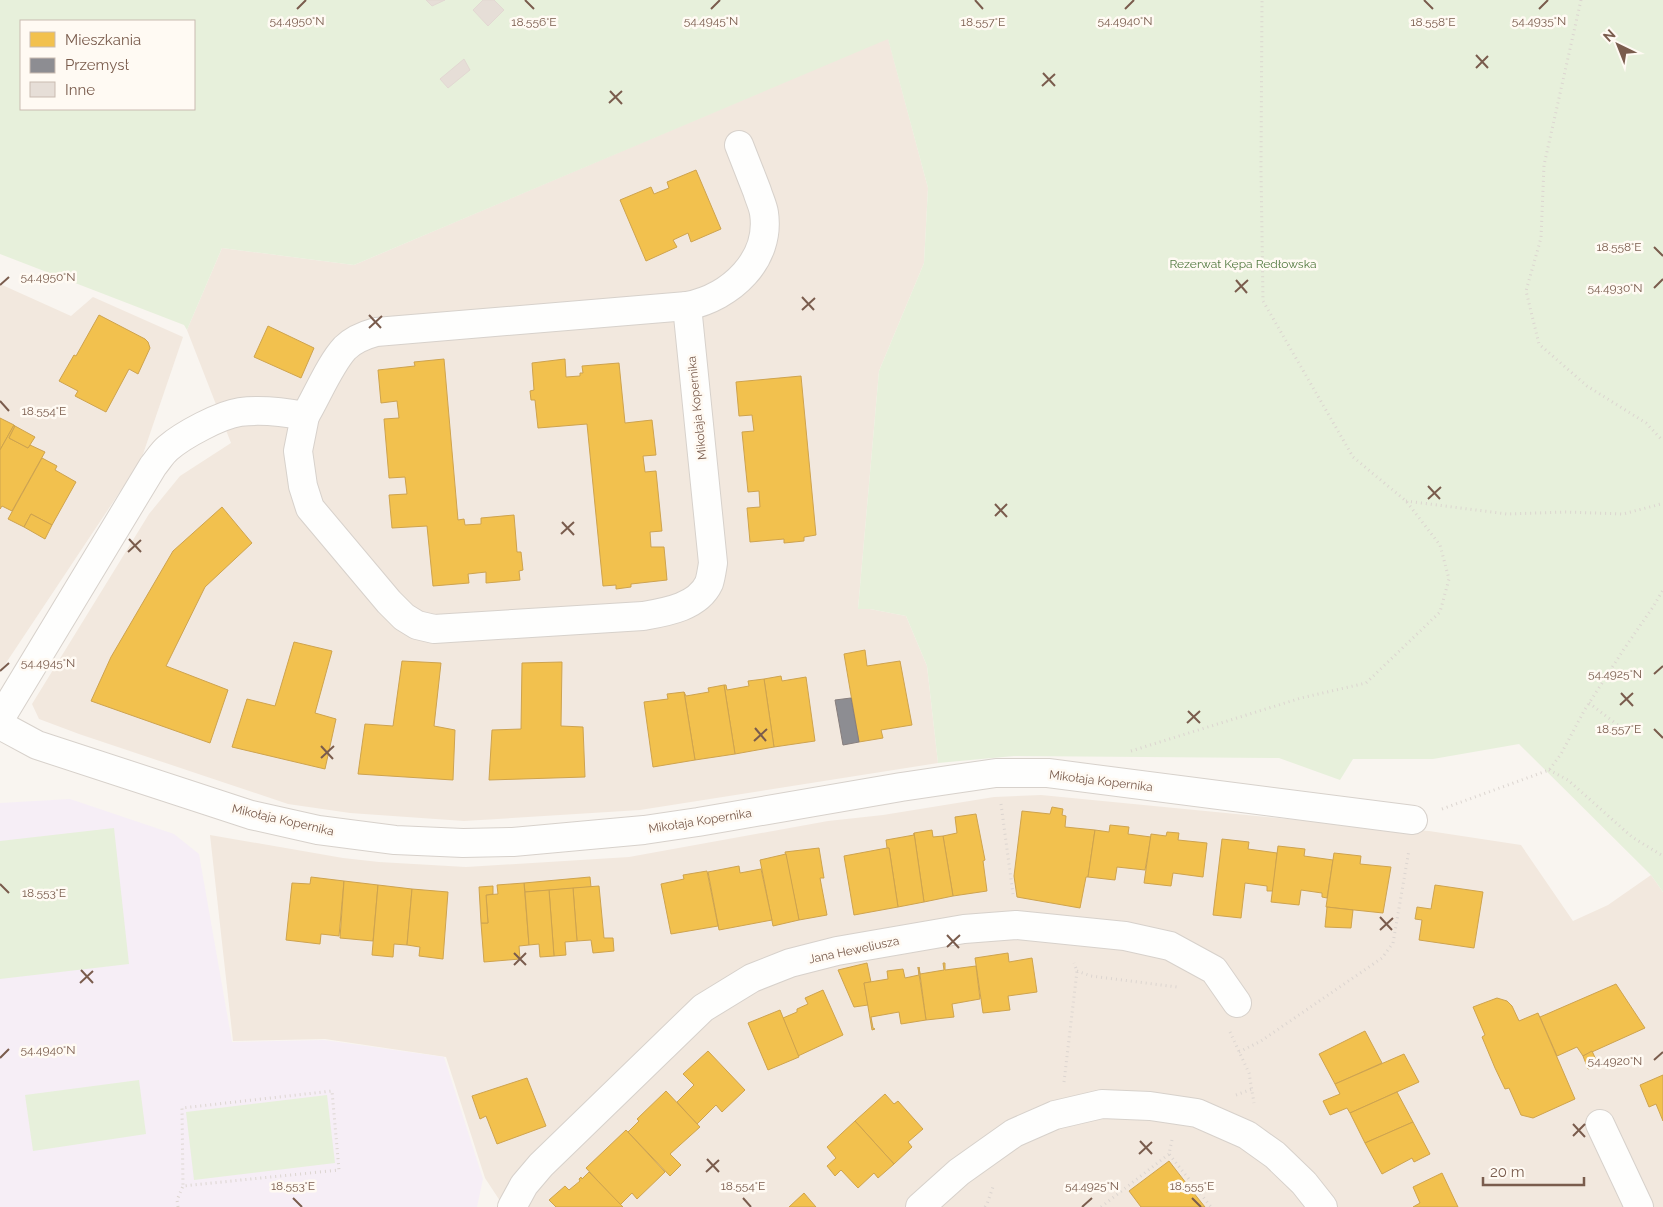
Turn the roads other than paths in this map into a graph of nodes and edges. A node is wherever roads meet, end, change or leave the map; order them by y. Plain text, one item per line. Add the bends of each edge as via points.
1 (739, 145) dead end
2 (687, 306) junction
3 (305, 416) junction
4 (0, 719) edge
5 (0, 725) edge
6 (1413, 820) road end
7 (1232, 1015) road end
8 (1600, 1124) dead end
9 (512, 1207) edge
10 (920, 1207) edge
11 (1323, 1207) edge
12 (1639, 1207) edge

1 - 2 street, Mikołaja Kopernika via 764,211 765,234 757,258 742,278 721,294
2 - 3 street, Mikołaja Kopernika via 376,332 362,336 345,348 332,366
2 - 3 street, Mikołaja Kopernika via 713,563 709,583 702,593 670,611 644,616 434,629 417,625 389,602 310,508 298,451
3 - 4 street via 284,412 238,412 192,432 168,448 153,466
5 - 6 street, Mikołaja Kopernika via 38,745 251,814 318,830 395,840 513,842 644,830 996,773 1048,773
7 - 9 street, Jana Heweliusza via 1214,970 1170,946 1125,936 1016,926 954,931 837,950 752,978 703,1008 542,1165 524,1185
8 - 12 street
10 - 11 street via 958,1172 1014,1133 1055,1115 1102,1104 1150,1106 1197,1113 1247,1135 1275,1155

